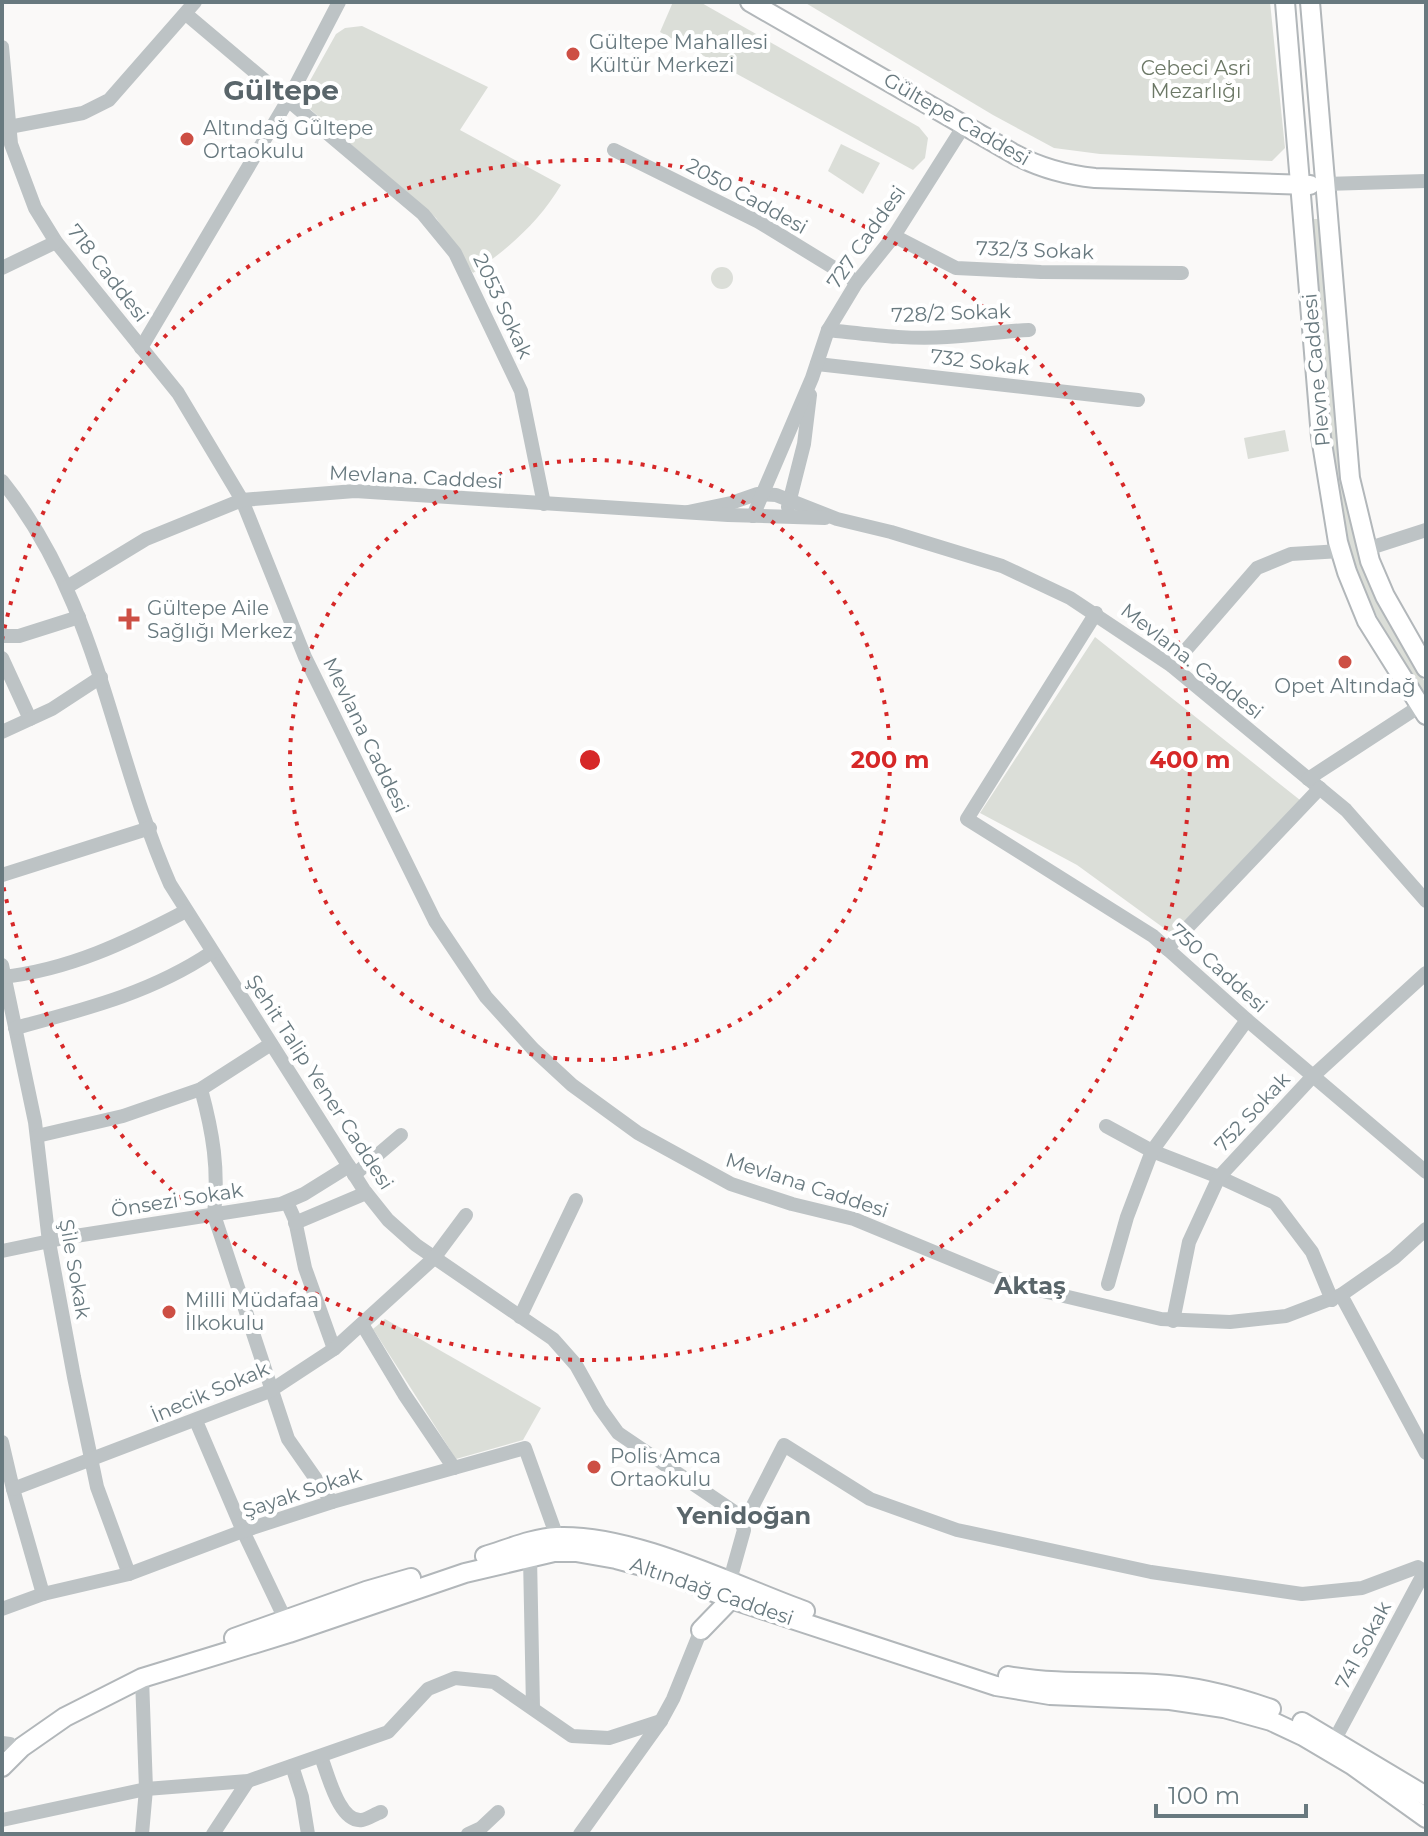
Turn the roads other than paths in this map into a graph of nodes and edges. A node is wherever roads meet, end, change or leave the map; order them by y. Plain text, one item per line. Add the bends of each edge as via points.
1 (339, 2) edge
2 (750, 2) edge
3 (1285, 2) edge
4 (1310, 2) edge
5 (190, 8) edge
6 (2, 47) edge
7 (288, 100) junction
8 (965, 124) junction
9 (9, 127) junction
10 (614, 150) dead end
11 (1426, 181) edge
12 (1325, 184) junction
13 (1301, 186) junction
14 (894, 236) junction
15 (56, 242) junction
16 (2, 268) edge
17 (1182, 273) dead end
18 (857, 282) junction
19 (828, 330) junction
20 (1029, 330) dead end
21 (141, 348) junction
22 (815, 371) junction
23 (1138, 400) dead end
24 (3, 485) edge
25 (762, 493) junction
26 (788, 499) junction
27 (242, 500) junction
28 (544, 504) junction
29 (688, 512) junction
30 (753, 516) junction
31 (788, 517) junction
32 (837, 519) junction
33 (1426, 530) edge
34 (1367, 549) junction
35 (1341, 551) junction
36 (67, 587) junction
37 (1096, 613) junction
38 (79, 617) junction
39 (2, 636) edge
40 (2, 658) edge
41 (1172, 666) junction
42 (1426, 668) edge
43 (101, 677) junction
44 (1423, 711) edge
45 (30, 719) junction
46 (2, 732) edge
47 (1314, 783) junction
48 (150, 828) junction
49 (2, 875) edge
50 (1426, 901) edge
51 (186, 911) junction
52 (1167, 949) junction
53 (212, 952) junction
54 (3, 973) edge
55 (1426, 973) edge
56 (1247, 1020) junction
57 (15, 1028) junction
58 (271, 1044) junction
59 (1313, 1076) junction
60 (201, 1089) junction
61 (1106, 1126) dead end
62 (401, 1135) dead end
63 (37, 1136) junction
64 (1152, 1151) junction
65 (352, 1170) junction
66 (1426, 1172) edge
67 (1219, 1177) junction
68 (366, 1193) junction
69 (576, 1200) dead end
70 (287, 1202) junction
71 (214, 1215) junction
72 (466, 1215) dead end
73 (295, 1223) junction
74 (1426, 1229) edge
75 (49, 1242) junction
76 (2, 1251) edge
77 (434, 1258) junction
78 (1108, 1284) dead end
79 (1337, 1297) junction
80 (520, 1317) junction
81 (1173, 1321) junction
82 (362, 1324) junction
83 (334, 1349) junction
84 (270, 1391) junction
85 (196, 1421) junction
86 (2, 1442) edge
87 (1426, 1453) edge
88 (92, 1461) junction
89 (454, 1468) junction
90 (13, 1489) junction
91 (332, 1502) junction
92 (743, 1525) junction
93 (243, 1531) junction
94 (557, 1537) junction
95 (530, 1557) junction
96 (1422, 1568) edge
97 (129, 1574) junction
98 (726, 1586) junction
99 (43, 1594) junction
100 (2, 1609) edge
101 (285, 1619) junction
102 (701, 1630) joint
103 (142, 1678) junction
104 (533, 1708) junction
105 (661, 1721) junction
106 (1335, 1739) junction
107 (5, 1746) edge
108 (321, 1757) junction
109 (292, 1766) junction
110 (2, 1767) edge
111 (248, 1781) junction
112 (146, 1789) junction
113 (1426, 1796) edge
114 (381, 1812) dead end
115 (498, 1812) dead end
116 (1426, 1818) edge
117 (2, 1820) edge
118 (1426, 1828) edge
119 (142, 1834) edge
120 (213, 1834) edge
121 (308, 1834) edge
122 (468, 1834) edge
123 (580, 1834) edge
124 (1423, 1834) edge

1 - 7 street
2 - 8 main road, Gültepe Caddesi
3 - 13 main road, Plevne Caddesi
4 - 12 main road, Plevne Caddesi
5 - 7 street, 2053 Sokak
5 - 9 street via 109,100 83,113
6 - 9 street, 718 Caddesi
7 - 21 street
7 - 28 street, 2053 Sokak via 423,214 455,253 521,391
8 - 13 main road, Gültepe Caddesi via 1030,162 1067,175
8 - 14 street, 727 Caddesi
9 - 15 street, 718 Caddesi via 35,208
10 - 18 street, 2050 Caddesi via 759,222
11 - 12 street
12 - 13 main road, Gültepe Caddesi
12 - 34 main road, Plevne Caddesi via 1346,440
13 - 35 main road, Plevne Caddesi via 1321,437
14 - 17 street, 732/3 Sokak via 956,268
14 - 18 street, 727 Caddesi
15 - 16 street
15 - 21 street, 718 Caddesi
18 - 19 street, 727 Caddesi
19 - 20 street, 728/2 Sokak via 896,338
19 - 22 street, 727 Caddesi
21 - 27 street, 718 Caddesi via 178,393
22 - 23 street, 732 Sokak
22 - 25 street, 727 Caddesi
22 - 26 street, 727 Caddesi via 804,444
24 - 36 street, Şehit Talip Yener Caddesi via 29,518
25 - 26 street, Mevlana. Caddesi
25 - 29 street, Mevlana. Caddesi
25 - 30 street, 727 Caddesi
26 - 31 street, 727 Caddesi
26 - 32 street, Mevlana. Caddesi
27 - 28 street, Mevlana. Caddesi via 355,491
27 - 36 street, Mevlana. Caddesi via 146,539
27 - 81 street, Mevlana Caddesi via 305,657 423,899 477,985 553,1069 620,1121 731,1184 854,1219 1009,1283
28 - 29 street, Mevlana. Caddesi
29 - 30 street, Mevlana. Caddesi
30 - 31 street, Mevlana. Caddesi
31 - 32 street, Mevlana. Caddesi
32 - 37 street, Mevlana. Caddesi via 1002,566
33 - 34 street
34 - 42 main road, Plevne Caddesi via 1385,596
35 - 41 street via 1291,554 1257,568
35 - 44 main road, Plevne Caddesi via 1367,621
36 - 38 street, Şehit Talip Yener Caddesi
37 - 41 street, Mevlana. Caddesi
37 - 52 street, 750 Caddesi via 967,819
38 - 39 street via 19,636
38 - 43 street, Şehit Talip Yener Caddesi
40 - 45 street
41 - 47 street, Mevlana. Caddesi
43 - 45 street
43 - 48 street, Şehit Talip Yener Caddesi
44 - 47 street
45 - 46 street
47 - 50 street, Mevlana. Caddesi via 1346,810
47 - 52 street
48 - 49 street
48 - 51 street, Şehit Talip Yener Caddesi
51 - 53 street, Şehit Talip Yener Caddesi
51 - 54 street via 90,957 37,973
52 - 56 street, 750 Caddesi
53 - 57 street via 179,974 105,1004
53 - 58 street, Şehit Talip Yener Caddesi
54 - 57 street, Şile Sokak
55 - 59 street, 752 Sokak
56 - 59 street, 750 Caddesi
56 - 64 street
57 - 63 street, Şile Sokak
58 - 60 street
58 - 65 street, Şehit Talip Yener Caddesi
59 - 66 street, 750 Caddesi
59 - 67 street, 752 Sokak
60 - 63 street via 123,1116
60 - 71 street via 213,1132
61 - 64 street
62 - 65 street, Önsezi Sokak
63 - 75 street, Şile Sokak
64 - 67 street
64 - 78 street
65 - 68 street, Şehit Talip Yener Caddesi
65 - 70 street, Önsezi Sokak
67 - 79 street via 1275,1203
67 - 81 street, 752 Sokak via 1189,1242
68 - 73 street
68 - 77 street, Şehit Talip Yener Caddesi via 397,1229
69 - 80 street
70 - 71 street, Önsezi Sokak
70 - 73 street
71 - 75 street, Önsezi Sokak
71 - 84 street
72 - 77 street, İnecik Sokak
73 - 83 street
74 - 79 street
75 - 76 street, Önsezi Sokak
75 - 88 street, Şile Sokak
77 - 80 street, Şehit Talip Yener Caddesi
77 - 82 street, İnecik Sokak
79 - 81 street, Mevlana Caddesi via 1271,1319
79 - 87 street
80 - 92 street, Şehit Talip Yener Caddesi via 568,1354 618,1433 739,1515
82 - 83 street, İnecik Sokak
82 - 89 street
83 - 84 street, İnecik Sokak
84 - 85 street, İnecik Sokak
84 - 91 street via 288,1439
85 - 88 street, İnecik Sokak
85 - 93 street
86 - 90 street
88 - 90 street, İnecik Sokak
88 - 97 street, Şile Sokak
89 - 91 street, Şayak Sokak
89 - 94 street, Şayak Sokak via 525,1448
90 - 99 street
91 - 93 street, Şayak Sokak
92 - 96 street via 784,1445 870,1499 957,1530 1151,1572 1302,1594 1362,1588
92 - 98 street
93 - 97 street, Şayak Sokak
93 - 101 street
94 - 98 main road, Altındağ Caddesi via 631,1549
94 - 101 main road, Altındağ Caddesi
95 - 98 main road, Altındağ Caddesi via 565,1552 603,1556
95 - 103 main road, Altındağ Caddesi via 465,1573
95 - 104 street
96 - 106 street, 741 Sokak
97 - 99 street, Şayak Sokak
98 - 102 main road
98 - 106 main road, Altındağ Caddesi via 984,1671 1050,1682 1158,1684 1210,1691 1284,1713
98 - 116 main road, Altındağ Caddesi via 996,1686 1050,1695 1170,1700 1271,1721 1352,1765
99 - 100 street, Şayak Sokak
101 - 107 main road, Altındağ Caddesi via 116,1678
102 - 105 street
103 - 110 main road, Altındağ Caddesi via 65,1717
103 - 112 street
104 - 105 street via 572,1736 609,1738
104 - 108 street via 494,1682 455,1678 428,1689 388,1732
105 - 123 street
106 - 113 main road, Altındağ Caddesi
108 - 109 street
108 - 114 street via 347,1817 360,1820
109 - 111 street
109 - 121 street
111 - 112 street
111 - 120 street
112 - 117 street
112 - 119 street
115 - 122 street
118 - 124 main road

